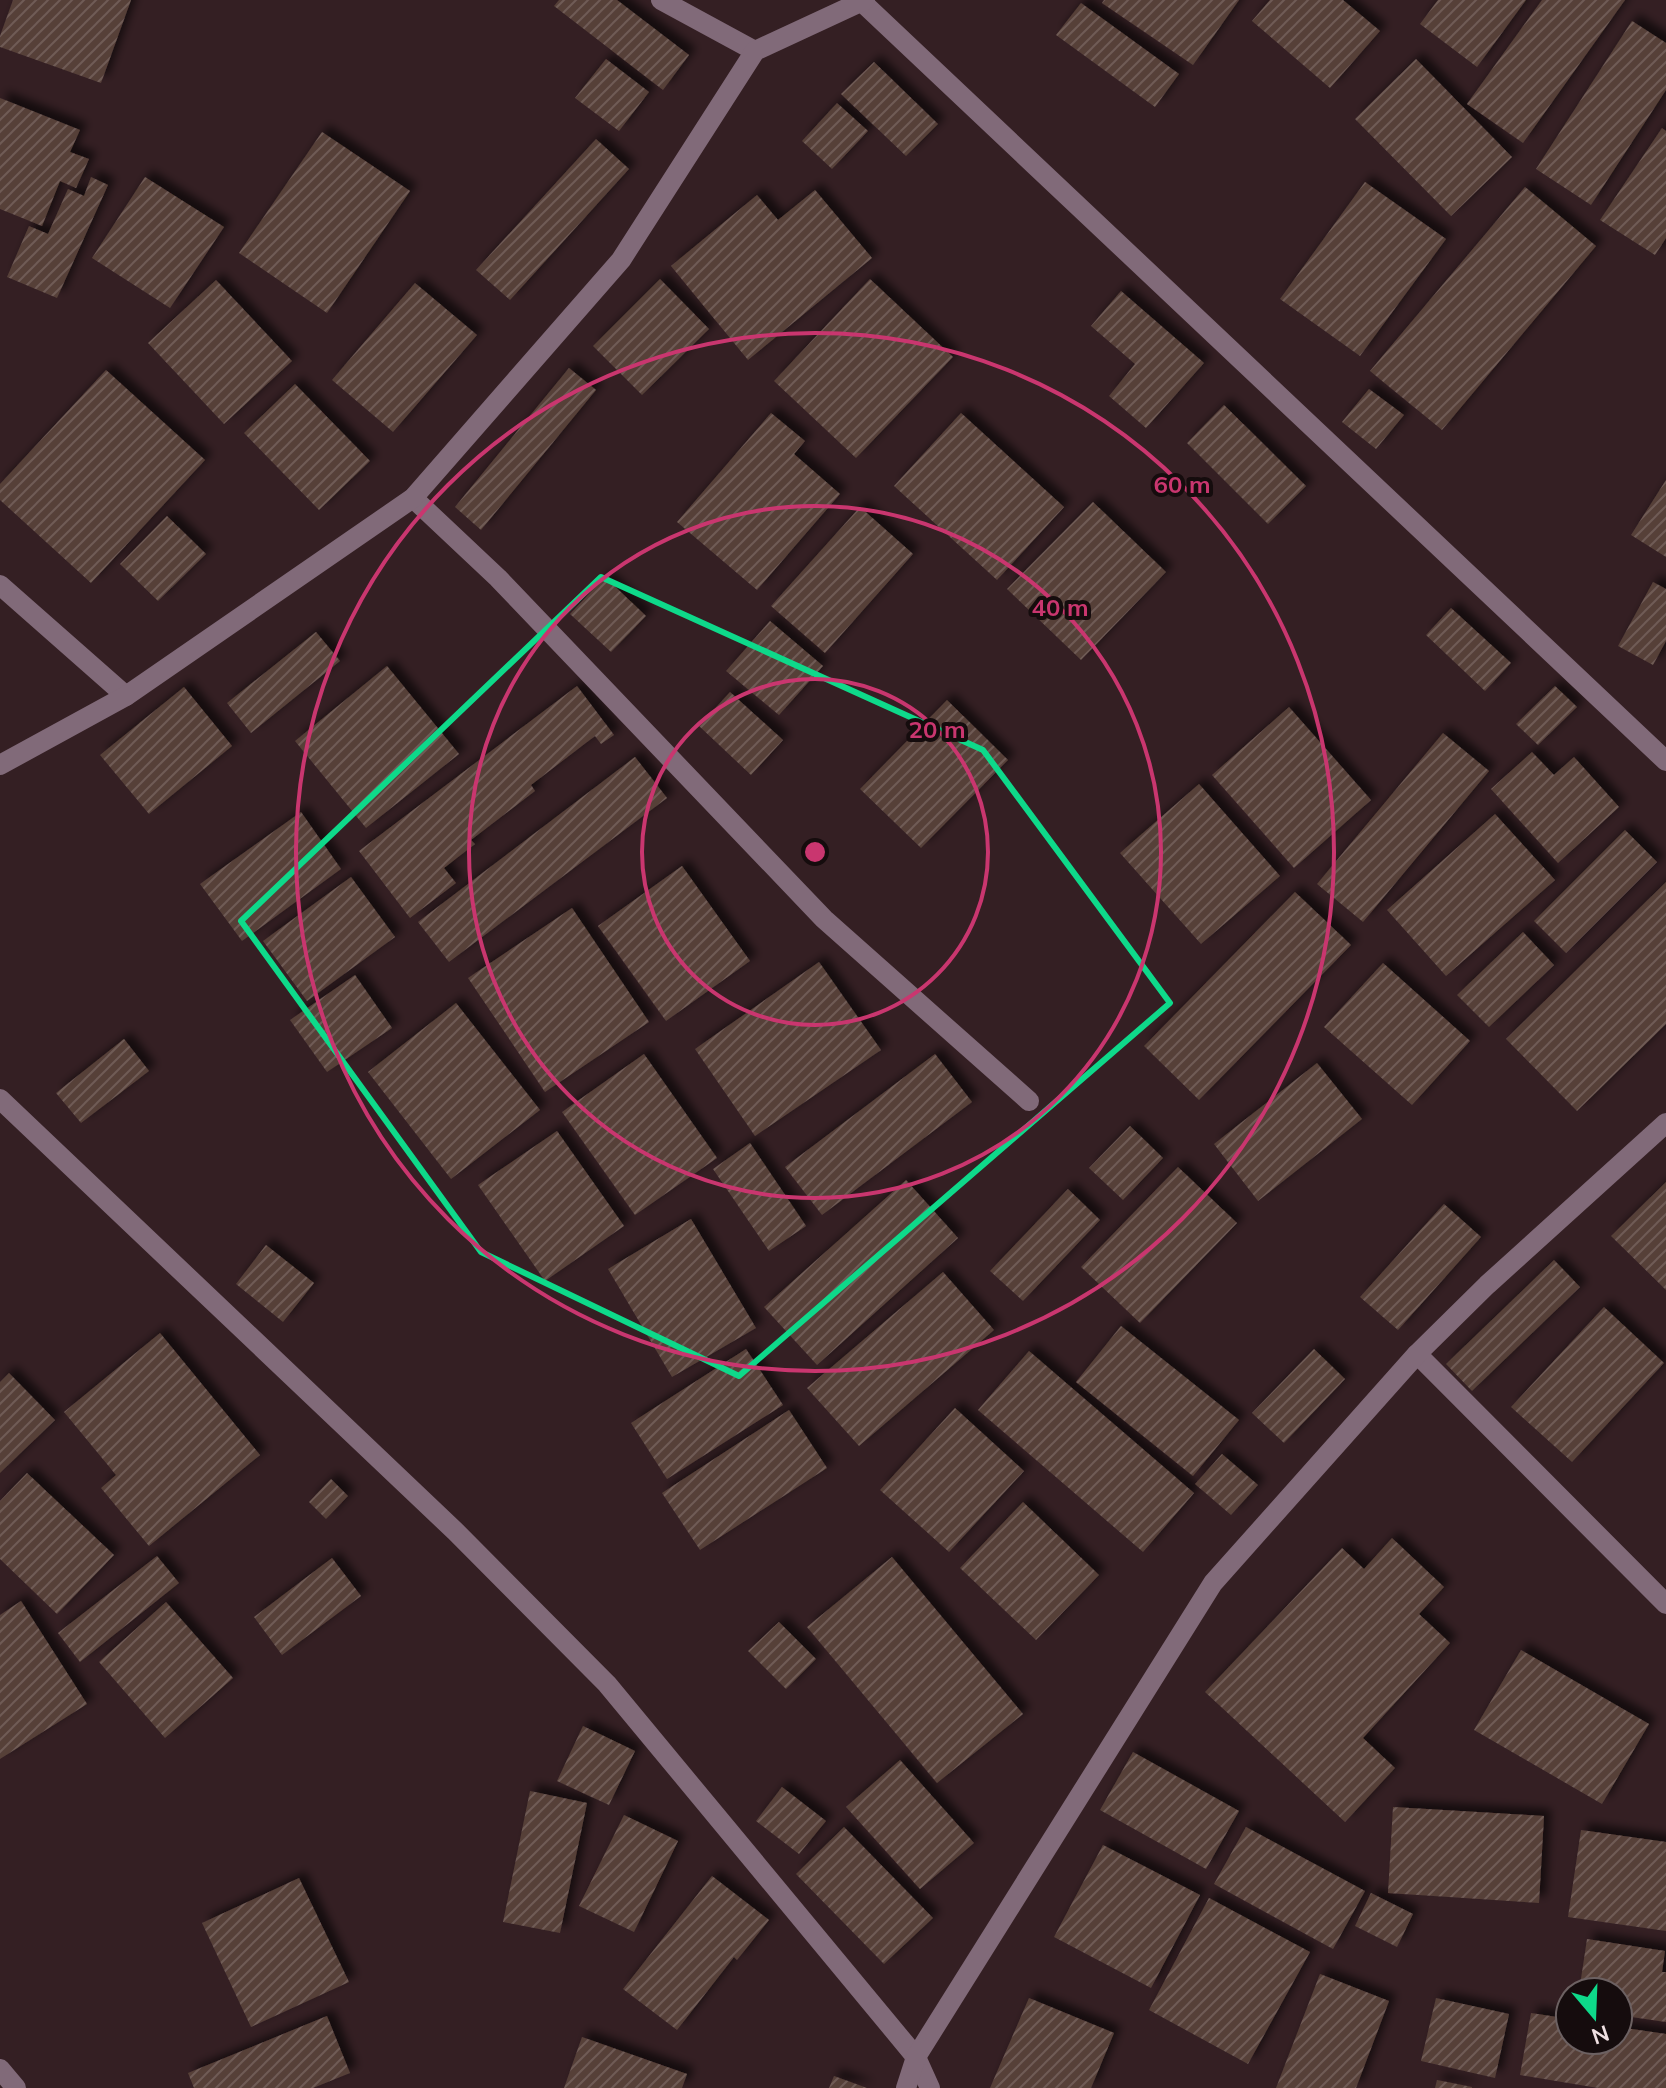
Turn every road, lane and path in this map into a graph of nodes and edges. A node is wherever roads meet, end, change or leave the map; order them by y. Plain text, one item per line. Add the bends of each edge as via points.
1 (661, 0) edge
2 (864, 1) edge
3 (755, 51) junction
4 (413, 498) junction
5 (0, 585) edge
6 (126, 696) junction
7 (1666, 761) edge
8 (0, 765) edge
9 (0, 1099) edge
10 (1029, 1101) dead end
11 (1666, 1123) edge
12 (1417, 1354) junction
13 (1666, 1604) edge
14 (916, 2057) junction
15 (0, 2069) edge
16 (16, 2088) edge
17 (906, 2088) edge
18 (930, 2088) edge

1 - 3 street
2 - 3 street
2 - 7 street
3 - 4 street via 621,260
4 - 6 street
4 - 10 street via 498,578 824,919
5 - 6 street
6 - 8 street
9 - 14 street via 455,1531 607,1684
11 - 12 street
12 - 13 street
12 - 14 street via 1213,1583
14 - 17 street
14 - 18 street
15 - 16 street

